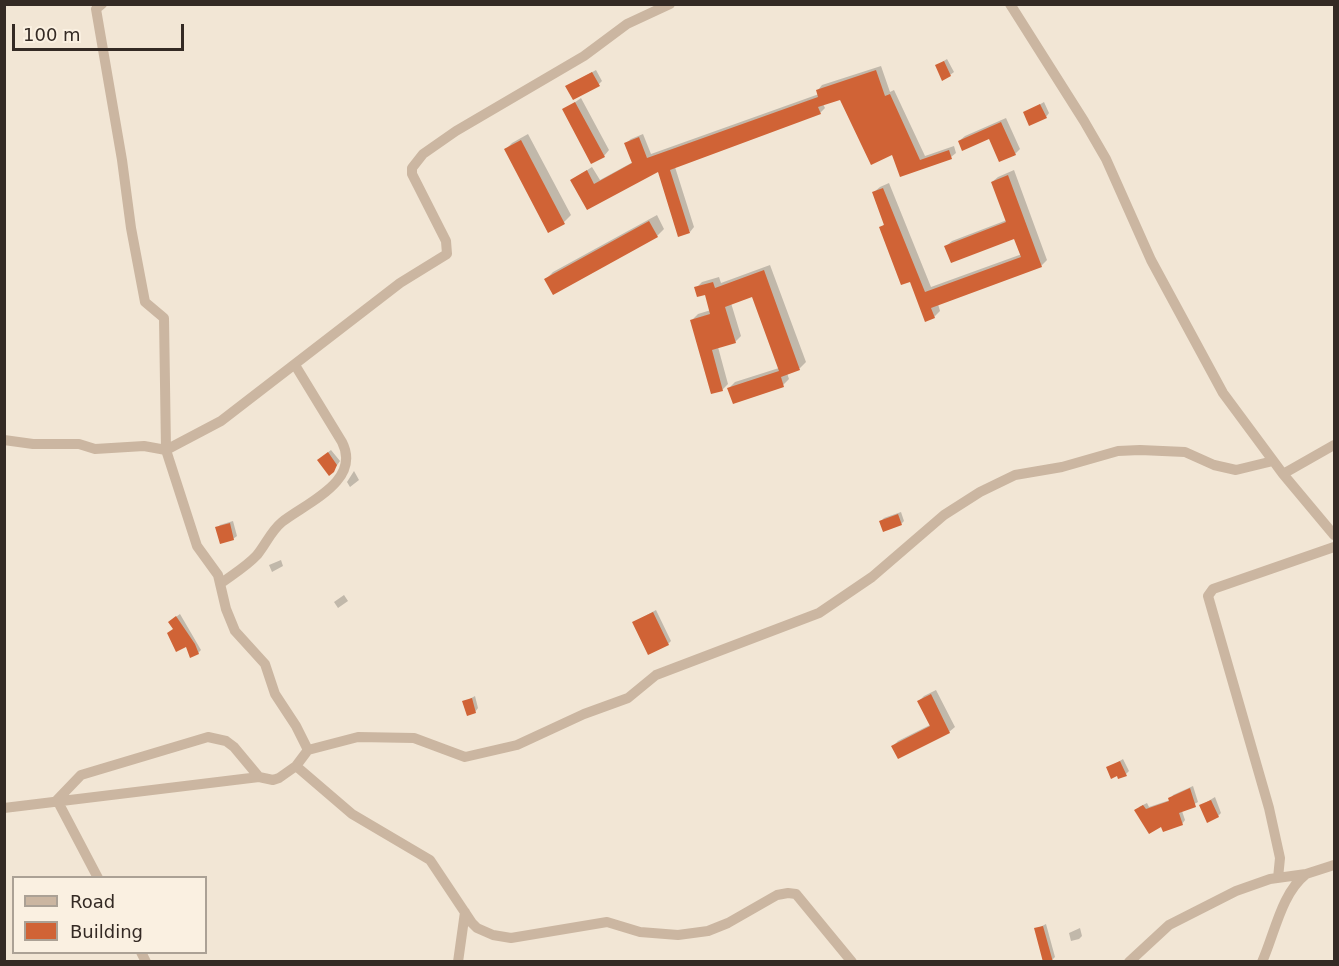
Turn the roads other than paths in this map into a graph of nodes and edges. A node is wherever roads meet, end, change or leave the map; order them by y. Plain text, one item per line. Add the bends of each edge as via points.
1 (102, 4) edge
2 (670, 4) edge
3 (1010, 4) edge
4 (295, 365) junction
5 (4, 440) edge
6 (1335, 445) edge
7 (166, 450) junction
8 (1273, 460) junction
9 (1283, 474) junction
10 (1335, 535) edge
11 (1335, 547) edge
12 (220, 584) junction
13 (308, 750) junction
14 (296, 766) junction
15 (259, 777) junction
16 (57, 800) junction
17 (4, 808) edge
18 (1335, 865) edge
19 (1306, 874) junction
20 (97, 876) edge
21 (1278, 878) junction
22 (465, 912) junction
23 (458, 962) edge
24 (852, 962) edge
25 (1129, 962) edge
26 (1262, 962) edge

1 - 7 street via 96,9 139,270 146,302 164,318
2 - 4 street via 627,24 592,51 423,154 412,174 446,241 447,254 400,283
3 - 8 street via 1106,159 1151,260 1223,393
4 - 7 street via 221,421
4 - 12 street via 346,449 346,466 335,484 282,522 256,556
5 - 7 street via 79,444 95,449 144,446
6 - 9 street
7 - 12 street via 197,546 216,571
8 - 9 street
8 - 13 street via 1236,470 1185,452 1118,451 1015,475 944,515 872,577 819,613 656,675 628,698 574,718 526,743 465,757 414,738 358,737
9 - 10 street
11 - 21 street via 1213,589 1208,596 1269,808 1280,858
12 - 13 street via 235,631 265,664 275,694
13 - 14 street
14 - 15 street via 273,780
14 - 22 street via 352,814 430,860
15 - 16 street
15 - 16 street via 234,747 208,737 81,775
16 - 17 street
16 - 20 street
18 - 19 street
19 - 21 street
19 - 26 street via 1288,897
21 - 25 street via 1251,884 1177,919
22 - 23 street
22 - 24 street via 477,928 502,937 608,922 640,932 678,935 718,927 777,895 793,892

